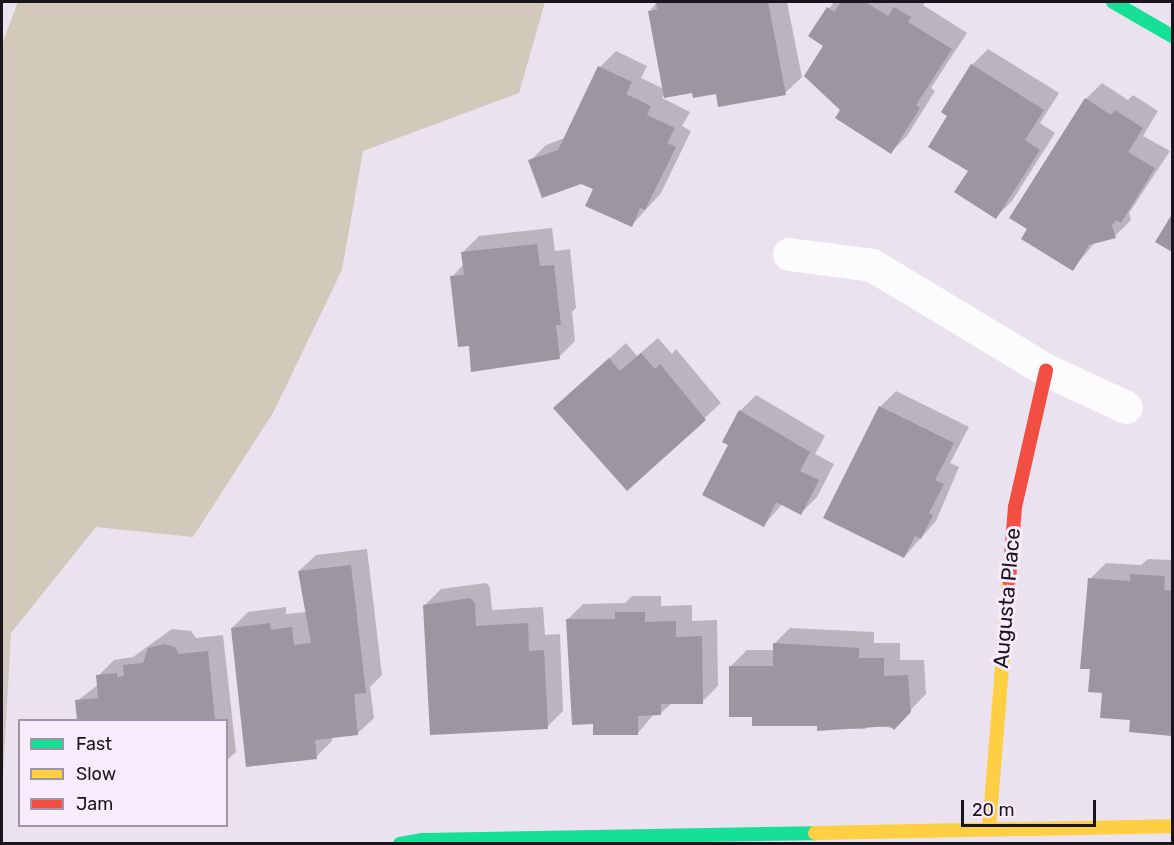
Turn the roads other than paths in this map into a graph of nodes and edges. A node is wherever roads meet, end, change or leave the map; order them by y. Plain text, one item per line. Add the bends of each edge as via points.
1 (1113, 2) edge
2 (1173, 36) edge
3 (789, 254) dead end
4 (1046, 370) junction
5 (1126, 407) dead end
6 (1173, 826) edge
7 (989, 829) junction
8 (400, 843) edge

1 - 2 street
3 - 4 street via 872,265
4 - 5 street
4 - 7 street, Augusta Place via 1015,507
6 - 7 street
7 - 8 street

